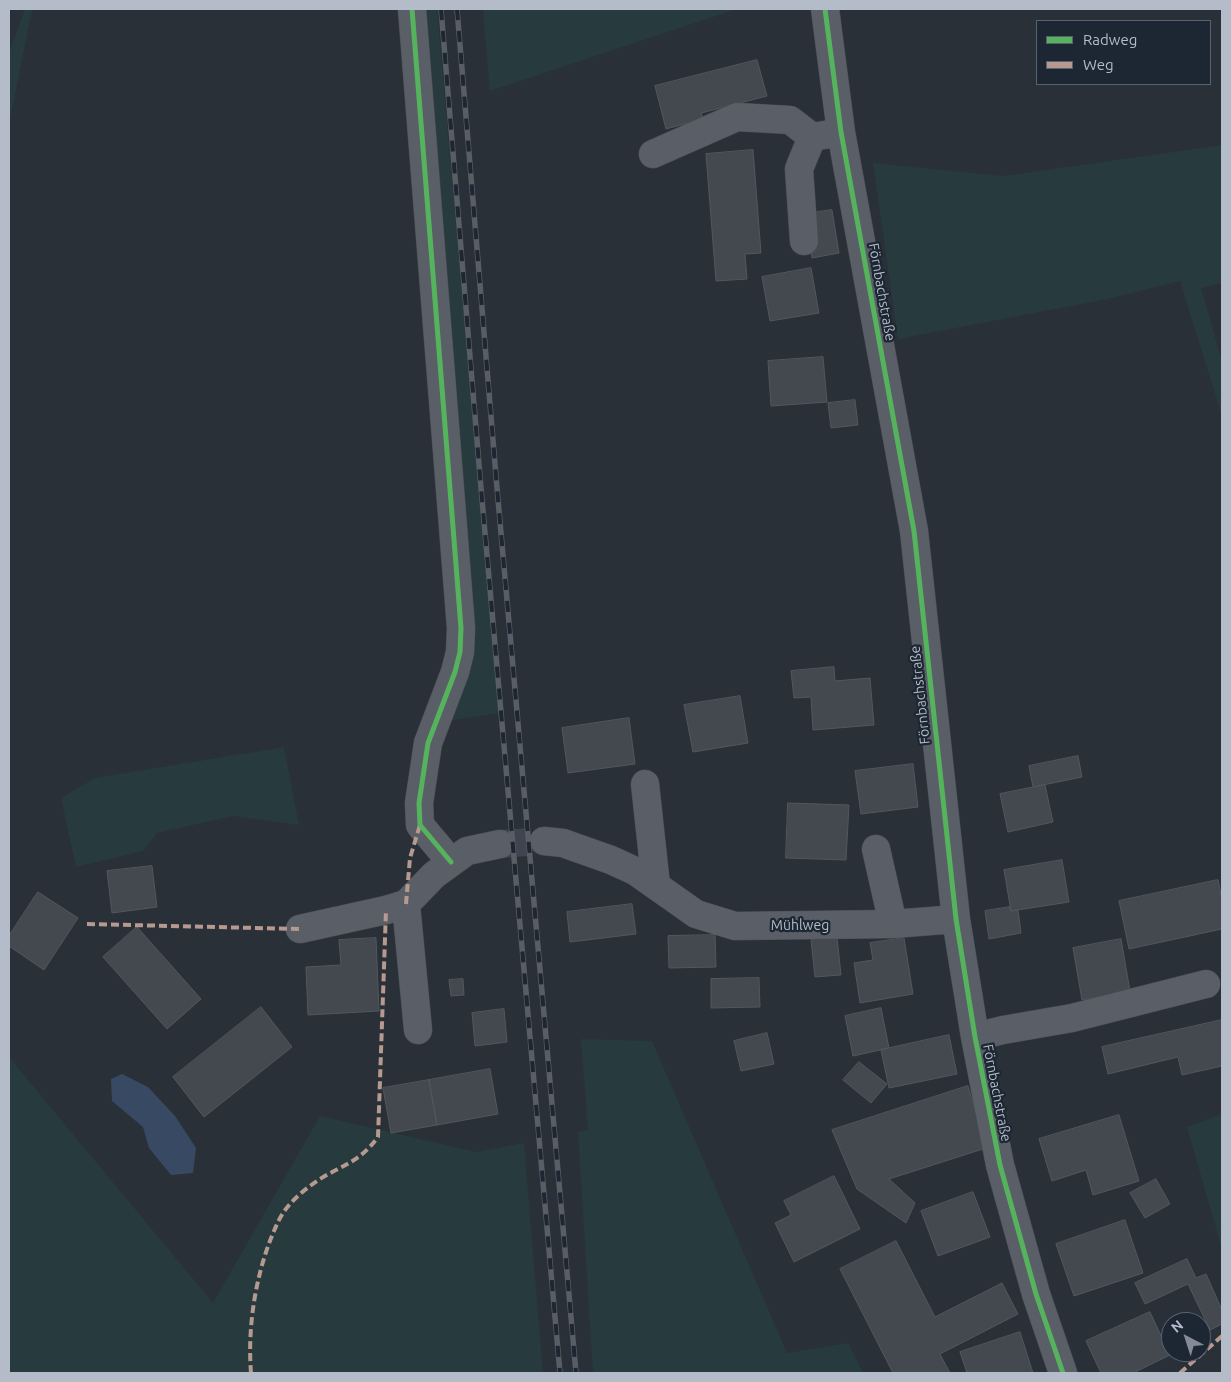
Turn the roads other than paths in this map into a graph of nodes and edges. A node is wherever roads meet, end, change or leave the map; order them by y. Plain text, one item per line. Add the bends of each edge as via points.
1 (412, 9) edge
2 (825, 9) edge
3 (841, 132) junction
4 (812, 137) junction
5 (653, 154) dead end
6 (804, 241) dead end
7 (645, 784) dead end
8 (544, 841) tunnel mouth
9 (500, 844) tunnel mouth
10 (876, 849) dead end
11 (451, 862) junction
12 (656, 885) junction
13 (406, 904) junction
14 (956, 919) junction
15 (893, 924) junction
16 (300, 929) dead end
17 (1206, 984) dead end
18 (418, 1030) dead end
19 (975, 1037) junction
20 (1063, 1373) edge

1 - 11 street via 461,628 455,672 428,743 419,803 420,825
2 - 3 street, Förnbachstraße
3 - 4 street
3 - 14 street, Förnbachstraße via 914,531
4 - 5 street via 790,120 737,117
4 - 6 street via 799,169
7 - 12 street
8 - 12 street, Mühlweg via 563,843 611,860
9 - 11 street via 467,851
10 - 15 street
11 - 13 street
12 - 15 street, Mühlweg via 696,914 735,926
13 - 16 street
13 - 18 street
14 - 15 street, Mühlweg
14 - 19 street, Förnbachstraße
17 - 19 street via 1072,1018
19 - 20 street, Förnbachstraße via 1000,1165 1036,1294

